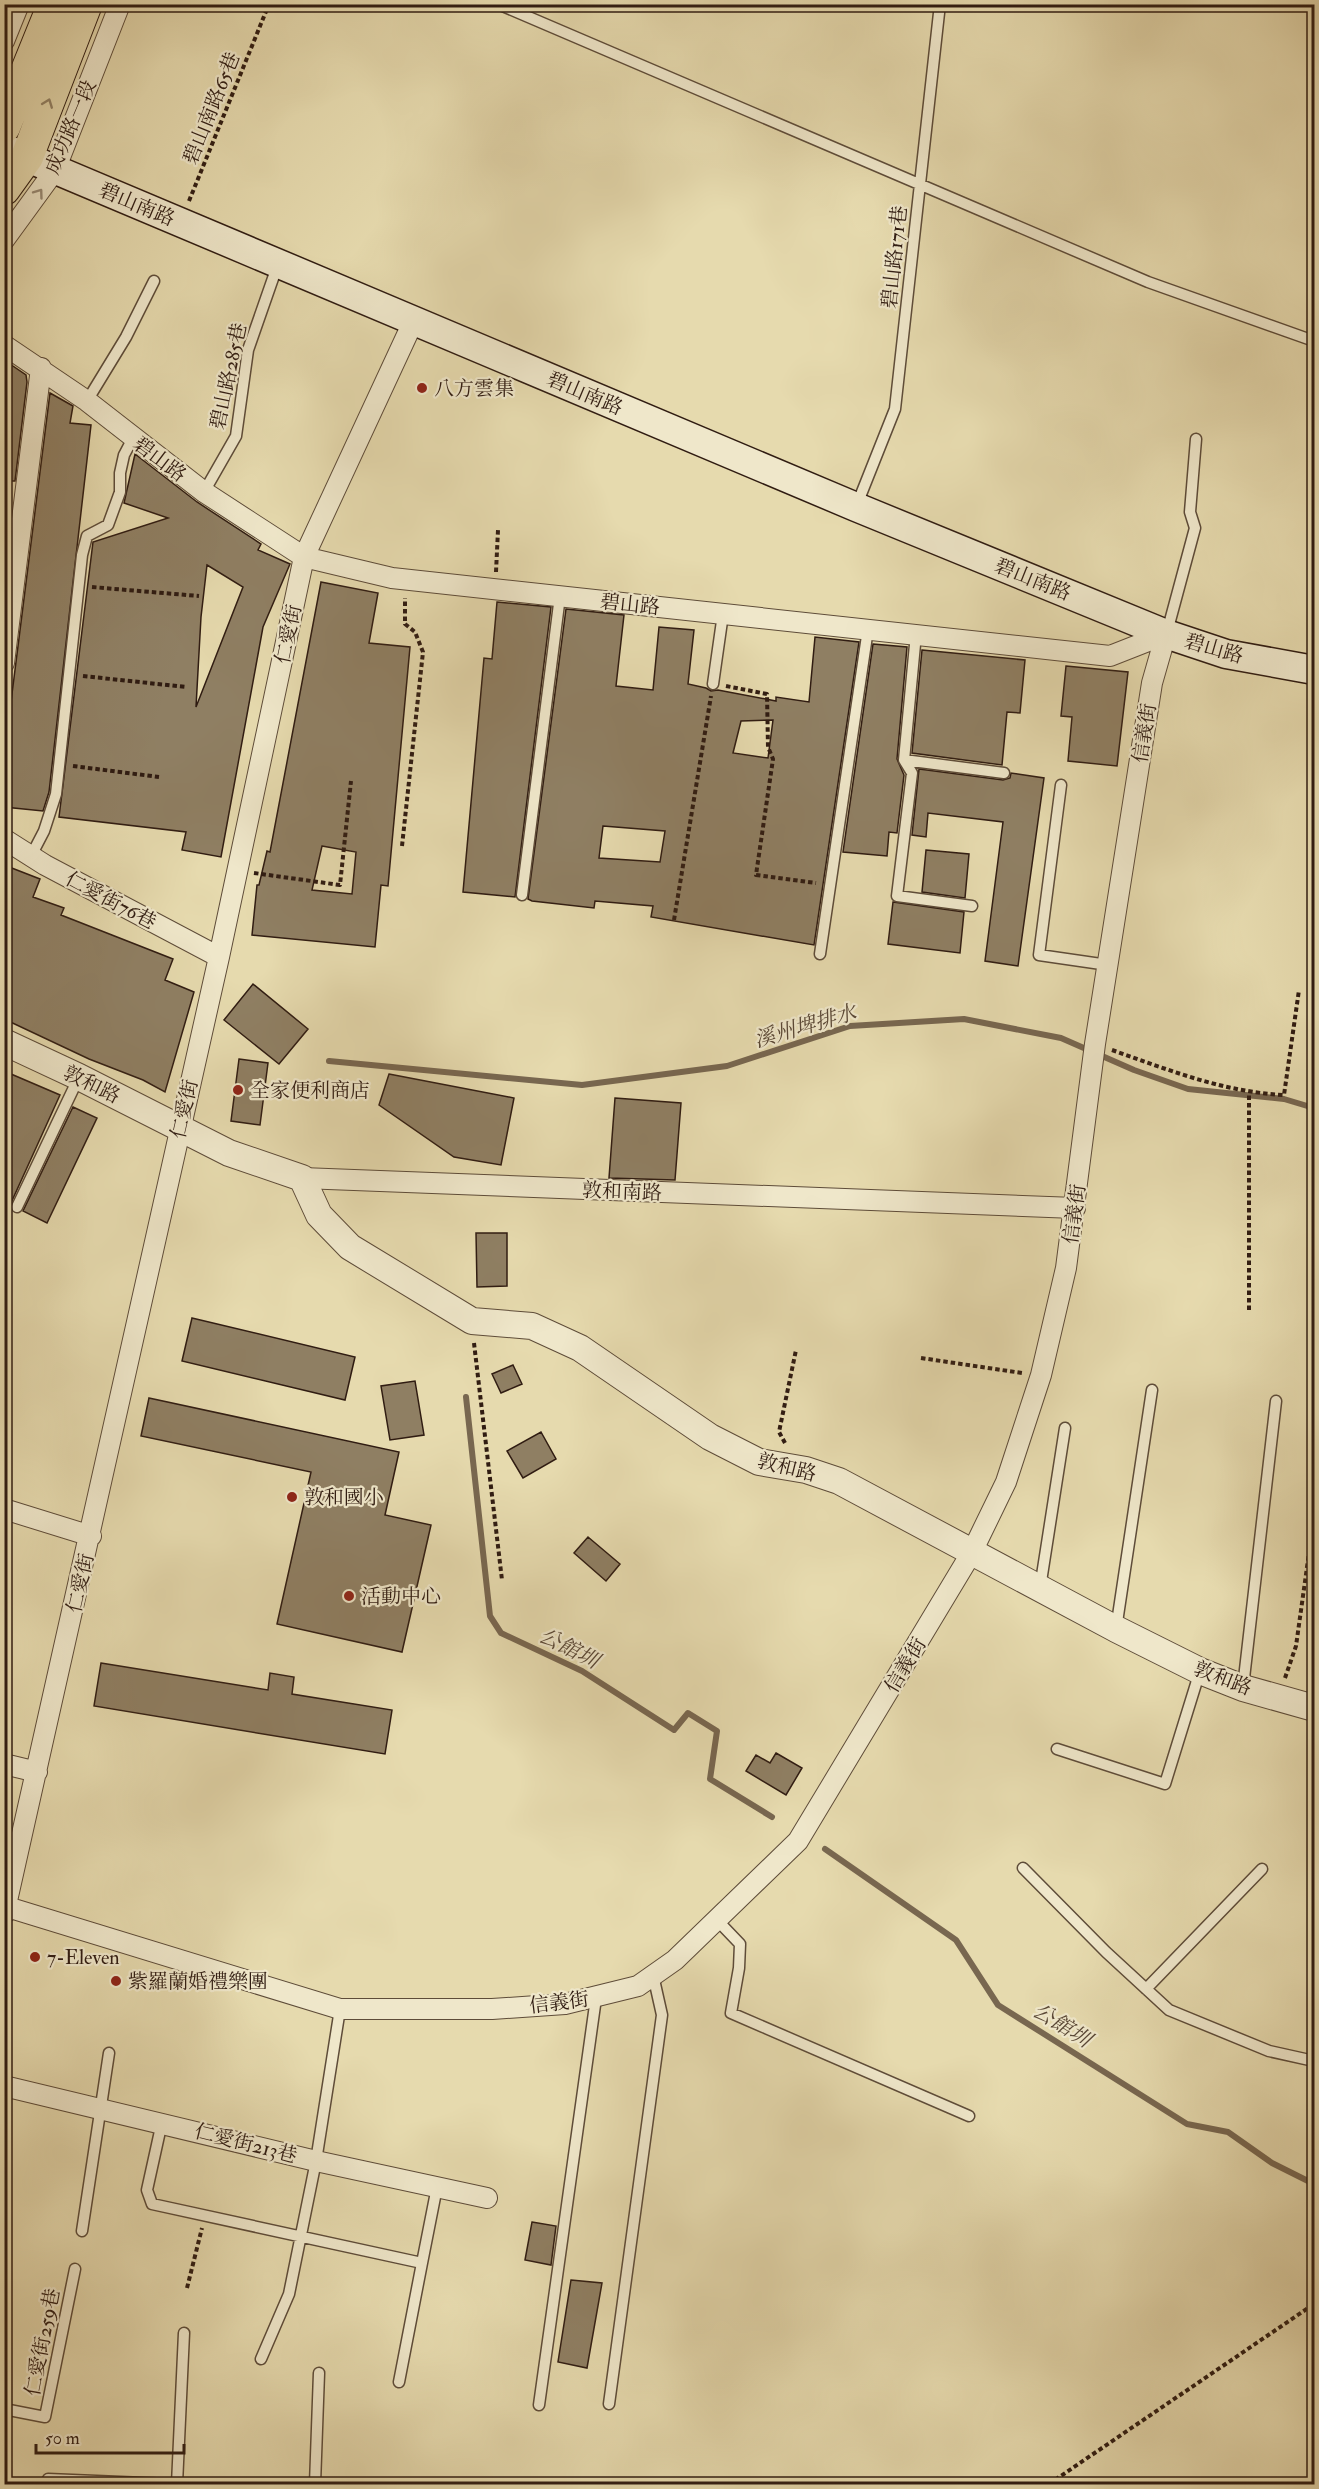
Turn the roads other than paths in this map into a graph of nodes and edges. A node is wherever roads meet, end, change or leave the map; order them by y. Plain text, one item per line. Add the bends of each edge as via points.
1 (19, 4) edge
2 (54, 4) edge
3 (86, 4) edge
4 (120, 4) edge
5 (498, 4) edge
6 (940, 4) edge
7 (4, 41) edge
8 (4, 127) edge
9 (16, 153) edge
10 (55, 170) junction
11 (920, 184) junction
12 (4, 189) edge
13 (4, 240) edge
14 (278, 264) junction
15 (154, 281) dead end
16 (414, 320) junction
17 (1314, 341) edge
18 (4, 345) edge
19 (41, 368) junction
20 (87, 401) junction
21 (133, 438) junction
22 (1196, 439) dead end
23 (204, 492) junction
24 (856, 507) junction
25 (304, 557) junction
26 (560, 596) junction
27 (723, 614) junction
28 (868, 629) junction
29 (916, 634) junction
30 (1166, 634) junction
31 (4, 663) edge
32 (1314, 670) edge
33 (713, 684) road end
34 (904, 760) junction
35 (1004, 773) dead end
36 (1061, 785) dead end
37 (4, 839) edge
38 (31, 856) junction
39 (522, 896) dead end
40 (972, 906) dead end
41 (820, 954) dead end
42 (219, 957) junction
43 (1108, 965) junction
44 (4, 1042) edge
45 (79, 1077) junction
46 (179, 1128) junction
47 (302, 1178) junction
48 (17, 1208) dead end
49 (1075, 1208) junction
50 (1152, 1389) dead end
51 (1276, 1401) dead end
52 (1065, 1428) dead end
53 (4, 1509) edge
54 (91, 1536) junction
55 (972, 1552) junction
56 (1040, 1589) junction
57 (1116, 1629) junction
58 (1200, 1671) junction
59 (1243, 1688) junction
60 (1314, 1708) edge
61 (1058, 1749) dead end
62 (4, 1764) edge
63 (37, 1773) junction
64 (1023, 1868) dead end
65 (1262, 1869) dead end
66 (5, 1909) edge
67 (718, 1921) junction
68 (653, 1975) junction
69 (1146, 1989) junction
70 (596, 1998) junction
71 (340, 2009) junction
72 (109, 2053) dead end
73 (1314, 2061) edge
74 (4, 2086) edge
75 (100, 2109) junction
76 (969, 2116) dead end
77 (162, 2122) junction
78 (316, 2161) junction
79 (438, 2187) junction
80 (487, 2198) dead end
81 (82, 2231) dead end
82 (300, 2236) junction
83 (422, 2263) junction
84 (75, 2270) dead end
85 (184, 2333) dead end
86 (261, 2359) dead end
87 (319, 2373) dead end
88 (399, 2382) dead end
89 (609, 2404) dead end
90 (539, 2405) dead end
91 (4, 2409) edge
92 (48, 2484) edge
93 (169, 2484) edge
94 (177, 2484) edge
95 (315, 2484) edge

1 - 7 street
2 - 8 main road
9 -> 3 main road, 成功路一段
4 - 10 street, 成功路一段
5 - 11 lane
6 - 11 lane, 碧山路171巷
9 - 10 main road, 碧山南路
9 - 12 main road, 成功路一段
13 -> 10 street, 成功路一段
10 - 14 main road, 碧山南路
11 - 17 lane via 1148,282
11 - 24 lane, 碧山路171巷 via 895,409
14 - 16 main road, 碧山南路
14 - 23 lane, 碧山路285巷 via 248,350 236,436
15 - 20 lane
16 - 24 main road, 碧山南路
16 - 25 street, 仁愛街
18 - 19 street, 碧山路
19 - 20 street, 碧山路
19 - 31 street
20 - 21 street, 碧山路
21 - 23 street, 碧山路
21 - 38 lane via 124,454 120,492 108,525 87,536 82,555 61,765 49,819
22 - 30 lane via 1190,512 1195,528
23 - 25 street, 碧山路
24 - 30 main road, 碧山南路
25 - 26 street, 碧山路 via 406,579
25 - 42 street, 仁愛街
26 - 27 street, 碧山路
26 - 39 lane
27 - 28 street, 碧山路
27 - 33 lane
28 - 29 street, 碧山路
28 - 41 lane
29 - 30 street, 碧山路 via 1110,656
29 - 34 lane
30 - 32 main road, 碧山路 via 1226,654
30 - 43 street, 信義街 via 1152,683
34 - 35 lane
34 - 40 lane via 912,772 897,896
36 - 43 lane via 1039,955
37 - 38 street, 仁愛街76巷
38 - 42 street, 仁愛街76巷
42 - 46 street, 仁愛街
43 - 49 street, 信義街
44 - 45 street, 敦和路
45 - 46 street, 敦和路
45 - 48 lane
46 - 47 street, 敦和南路 via 229,1153
46 - 54 street, 仁愛街
47 - 49 street, 敦和南路
47 - 55 street, 敦和路 via 319,1215 350,1247 472,1321 532,1326 580,1348 710,1437 759,1462 806,1470 839,1481
49 - 55 street, 信義街 via 1066,1268 1041,1375 1006,1482
50 - 57 lane
51 - 59 lane
52 - 56 lane
53 - 54 street
54 - 63 street, 仁愛街
55 - 56 street, 敦和路
55 - 67 street, 信義街 via 798,1841
56 - 57 street, 敦和路
57 - 58 street, 敦和路
58 - 59 street, 敦和路
58 - 61 lane via 1165,1784
59 - 60 street, 敦和路
62 - 63 street
63 - 66 street, 仁愛街
64 - 69 lane
65 - 69 lane
66 - 71 street, 信義街
67 - 68 street, 信義街
67 - 76 lane via 740,1944 731,2013
68 - 70 street, 信義街 via 638,1986
68 - 89 lane via 662,2015
69 - 73 lane via 1169,2010 1209,2028 1269,2051
70 - 71 street, 信義街 via 492,2009
70 - 90 lane
71 - 78 lane
72 - 75 lane
74 - 75 street, 仁愛街213巷
75 - 77 street, 仁愛街213巷
75 - 81 lane
77 - 78 street, 仁愛街213巷
77 - 82 lane via 147,2190 152,2204
78 - 79 street, 仁愛街213巷
78 - 82 lane
79 - 80 street, 仁愛街213巷
79 - 83 lane
82 - 83 lane
82 - 86 lane via 289,2294
83 - 88 lane
84 - 91 lane, 仁愛街259巷 via 45,2417
85 - 94 lane
87 - 95 lane
92 - 93 lane via 48,2479

